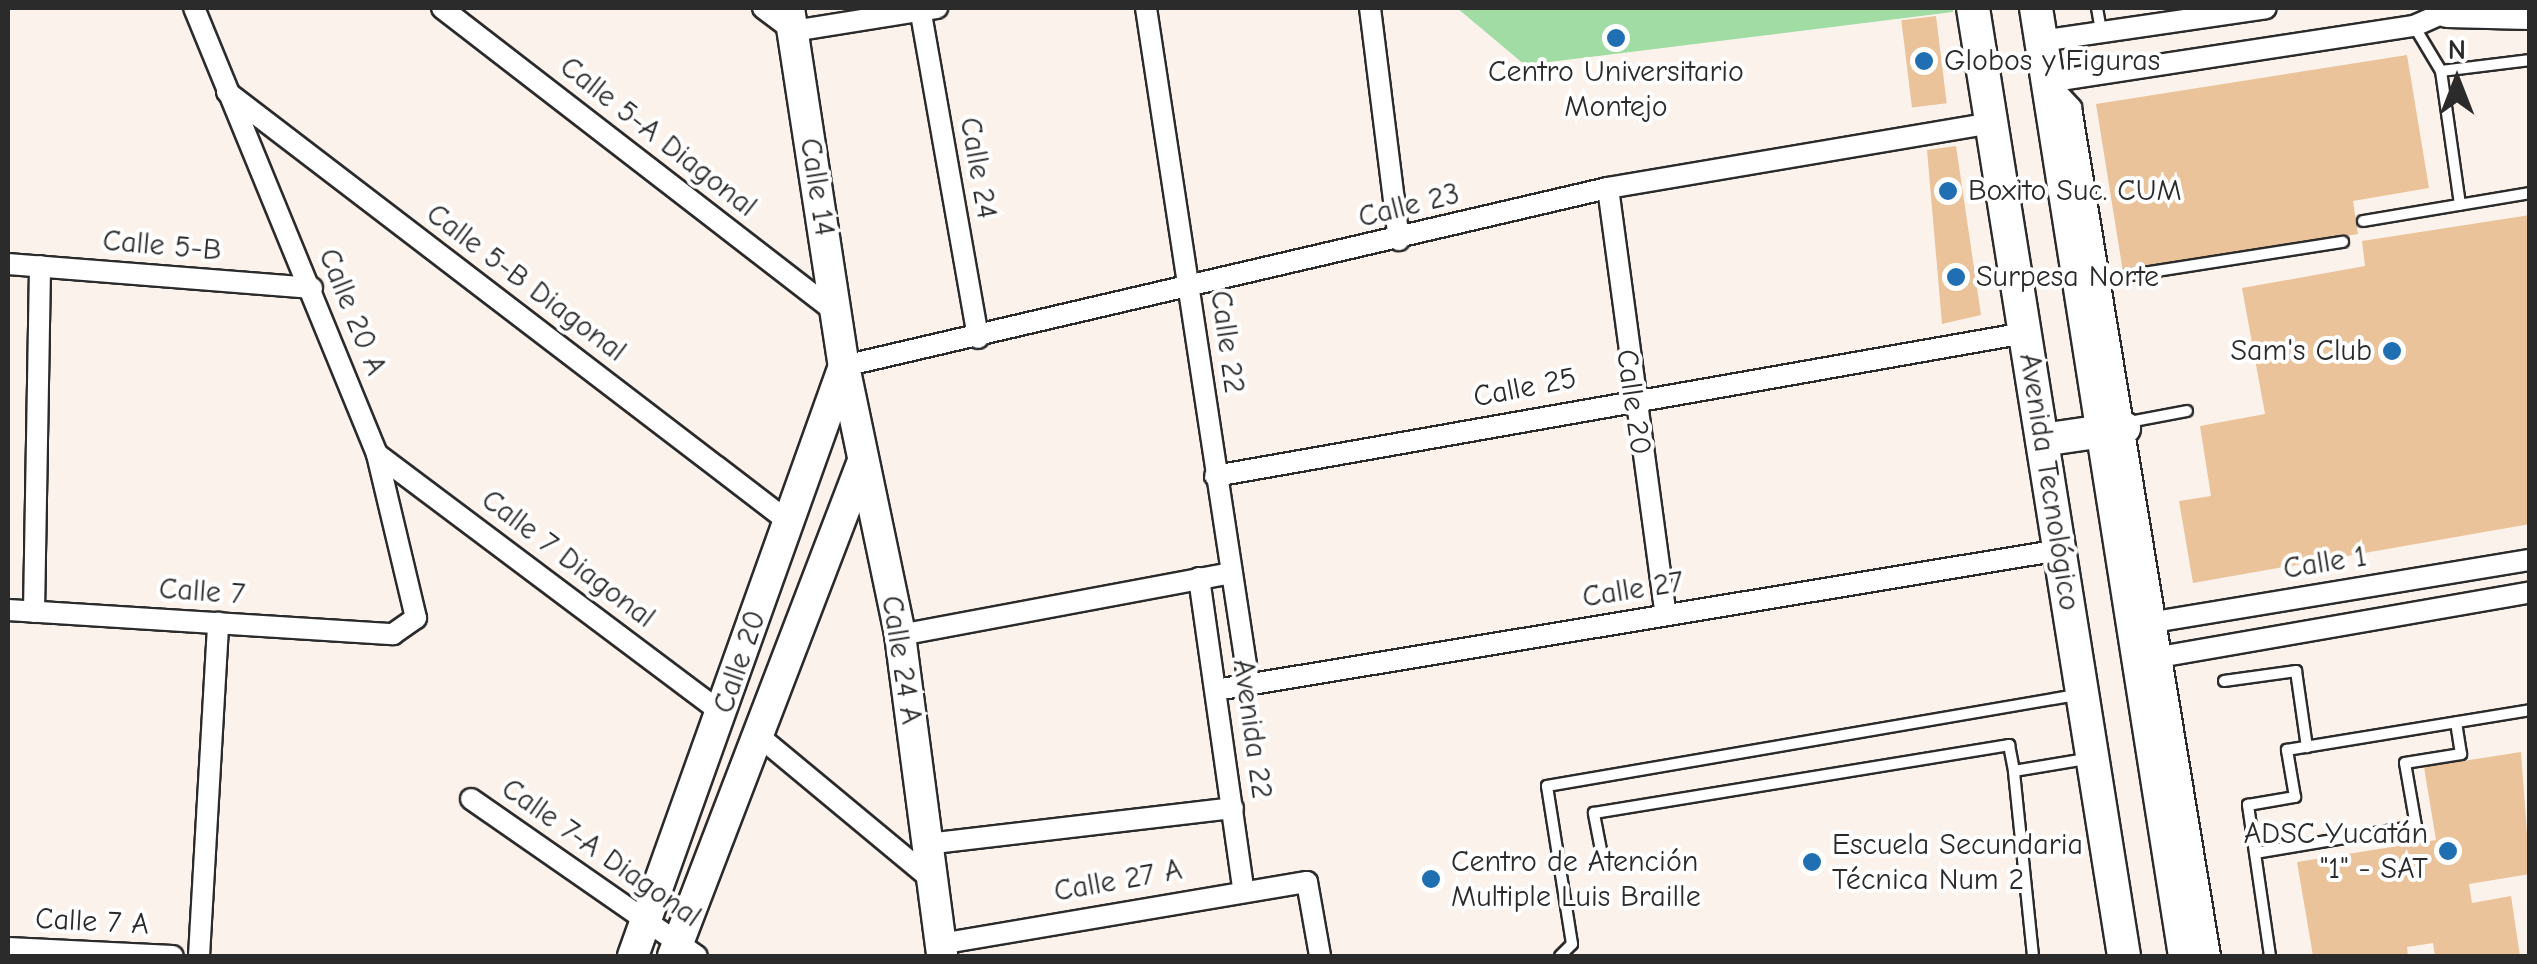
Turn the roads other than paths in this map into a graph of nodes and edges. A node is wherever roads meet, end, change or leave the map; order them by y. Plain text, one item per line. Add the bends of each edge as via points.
1 (194, 8) edge
2 (442, 8) edge
3 (763, 8) edge
4 (926, 8) edge
5 (1146, 8) edge
6 (1370, 8) edge
7 (1973, 8) edge
8 (2036, 8) edge
9 (2097, 8) edge
10 (2266, 8) edge
11 (2451, 10) edge
12 (2530, 14) edge
13 (791, 19) edge
14 (2414, 26) junction
15 (2101, 32) junction
16 (2041, 41) junction
17 (2530, 60) edge
18 (2441, 71) junction
19 (2048, 82) junction
20 (226, 91) junction
21 (1992, 123) junction
22 (1608, 188) junction
23 (2530, 193) edge
24 (2460, 205) junction
25 (2363, 221) dead end
26 (1399, 240) junction
27 (2343, 242) dead end
28 (8, 264) edge
29 (40, 266) junction
30 (2089, 281) junction
31 (312, 288) junction
32 (1190, 292) junction
33 (838, 313) junction
34 (2025, 334) junction
35 (978, 338) junction
36 (844, 366) junction
37 (1631, 399) junction
38 (2187, 411) dead end
39 (2115, 428) junction
40 (2042, 440) junction
41 (378, 454) junction
42 (863, 461) junction
43 (1215, 476) junction
44 (2048, 481) junction
45 (789, 522) junction
46 (2060, 550) junction
47 (2120, 560) junction
48 (2530, 560) edge
49 (1230, 573) junction
50 (1199, 578) junction
51 (2530, 592) edge
52 (8, 610) edge
53 (34, 612) junction
54 (1666, 615) junction
55 (218, 623) junction
56 (2143, 624) junction
57 (392, 634) joint
58 (900, 635) junction
59 (2149, 659) junction
60 (2224, 681) dead end
61 (1249, 684) junction
62 (1216, 690) junction
63 (2082, 694) junction
64 (2530, 710) edge
65 (722, 713) junction
66 (2456, 722) junction
67 (760, 736) junction
68 (2308, 746) junction
69 (2092, 758) junction
70 (2014, 771) junction
71 (471, 799) dead end
72 (1233, 808) junction
73 (927, 844) junction
74 (1601, 850) dead end
75 (2255, 853) junction
76 (932, 880) junction
77 (1242, 889) junction
78 (648, 918) junction
79 (8, 948) edge
80 (941, 950) edge
81 (683, 952) edge
82 (174, 956) edge
83 (199, 956) edge
84 (632, 956) edge
85 (1320, 956) edge
86 (1560, 956) edge
87 (2034, 956) edge
88 (2124, 956) edge
89 (2185, 956) edge
90 (2210, 956) edge
91 (2270, 956) edge

1 - 20 street, Calle 20 A
2 - 33 street, Calle 5-A Diagonal
3 - 13 street
4 - 13 street
4 - 35 street, Calle 24
5 - 32 street, Calle 22
6 - 26 street
7 - 21 main road, Avenida Tecnológico
8 - 16 main road, Avenida Tecnológico
9 - 15 lane
10 - 15 street
11 - 12 street
11 - 14 street
13 - 33 street, Calle 14
14 - 18 lane
14 - 19 street
15 - 16 street
16 - 19 main road, Avenida Tecnológico
17 - 18 lane
18 - 24 lane
19 - 30 main road, Avenida Tecnológico
20 - 31 street, Calle 20 A
20 - 45 street, Calle 5-B Diagonal
21 - 22 street, Calle 23
21 - 34 main road, Avenida Tecnológico
22 - 26 street, Calle 23
22 - 37 street, Calle 20
23 - 24 lane
24 - 25 lane
26 - 32 street, Calle 23
27 - 30 lane
28 - 29 street, Calle 5-B
29 - 31 street, Calle 5-B
29 - 53 street
30 - 39 main road, Avenida Tecnológico
31 - 41 street, Calle 20 A
32 - 35 street, Calle 23
32 - 43 street, Calle 22
33 - 36 street, Calle 14
34 - 37 street, Calle 25
34 - 40 main road, Avenida Tecnológico
35 - 36 street, Calle 23
36 - 42 street, Calle 24 A
36 - 45 street, Calle 20
37 - 43 street, Calle 25
37 - 54 street, Calle 20
38 - 39 lane
39 - 40 main road
39 - 47 main road, Avenida Tecnológico
39 - 56 street, Avenida Tecnológico
40 - 44 main road, Avenida Tecnológico
41 - 57 street, Calle 20 A via 416,618
41 - 65 street, Calle 7 Diagonal
42 - 58 street, Calle 24 A
42 - 67 street, Calle 20
43 - 49 street, Calle 22
44 - 46 main road, Avenida Tecnológico
44 - 47 main road via 2090,482 2102,534
45 - 65 street, Calle 20
46 - 54 street, Calle 27
46 - 63 main road, Avenida Tecnológico
47 - 56 main road, Avenida Tecnológico
48 - 56 street, Calle 1
49 - 50 street
49 - 61 street, Calle 22
50 - 58 street
50 - 62 street, Avenida 22
51 - 59 street
52 - 53 street, Calle 7
53 - 55 street, Calle 7
54 - 61 street, Calle 27
55 - 57 street, Calle 7
55 - 83 street
56 - 59 main road, Avenida Tecnológico
58 - 73 street, Calle 24 A
59 - 89 main road, Avenida Tecnológico
59 - 90 street, Avenida Tecnológico
60 - 68 lane via 2296,672
61 - 62 street, Calle 27
62 - 72 street, Avenida 22
63 - 69 main road, Avenida Tecnológico
63 - 86 lane via 1548,786 1572,944
64 - 66 lane
65 - 78 street, Calle 20
66 - 68 lane
66 - 75 lane via 2461,754 2405,763 2416,826
67 - 76 street
67 - 81 street, Calle 20
68 - 75 lane via 2286,750 2295,797 2248,805
69 - 70 lane
69 - 88 main road, Avenida Tecnológico
70 - 74 lane via 2009,745 1594,813
70 - 87 lane
71 - 78 street, Calle 7-A Diagonal
72 - 73 street
72 - 77 street, Avenida 22
73 - 76 street, Calle 24 A
75 - 91 lane
76 - 80 street, Calle 24 A
77 - 80 street, Calle 27 A
77 - 85 street, Calle 27 A via 1307,882
78 - 81 street, Calle 7-A Diagonal
78 - 84 street, Calle 20
79 - 82 street, Calle 7 A

